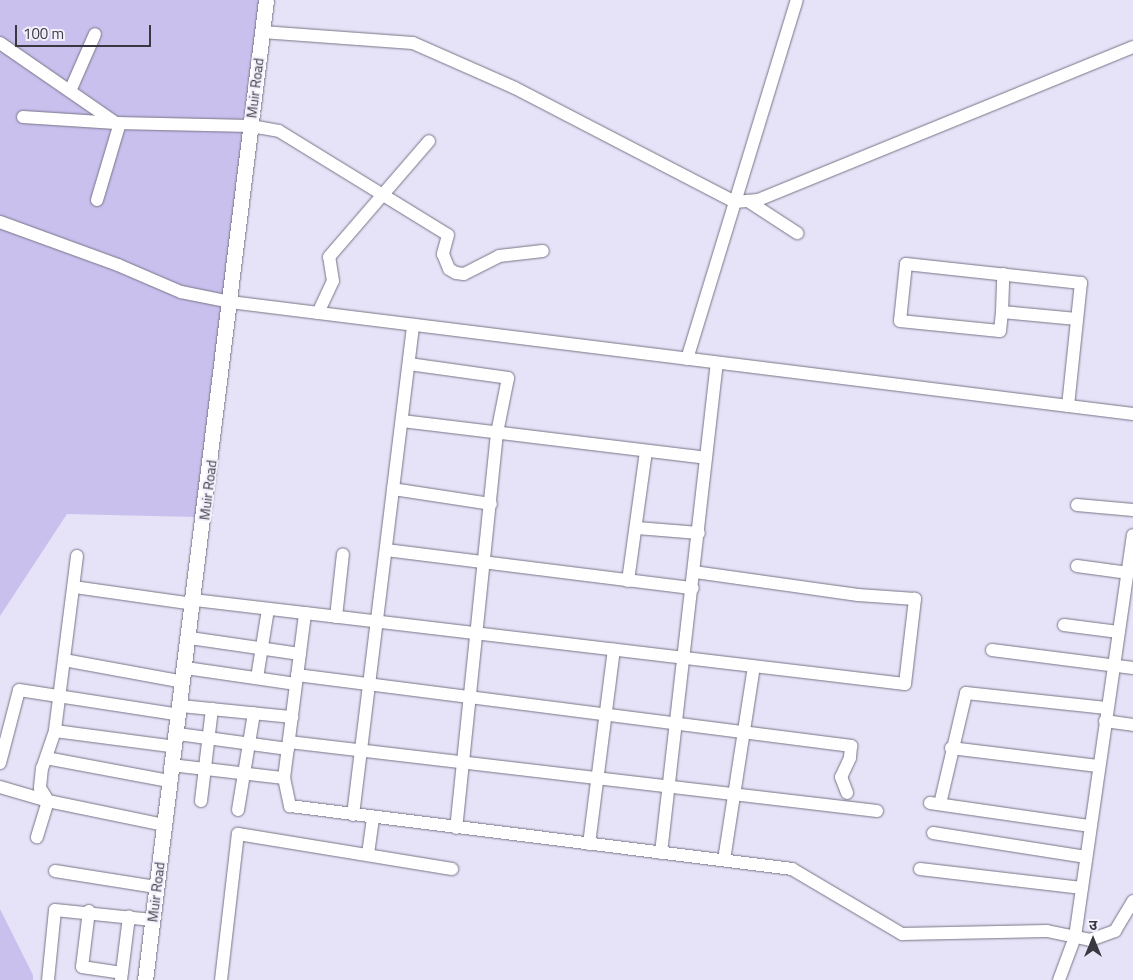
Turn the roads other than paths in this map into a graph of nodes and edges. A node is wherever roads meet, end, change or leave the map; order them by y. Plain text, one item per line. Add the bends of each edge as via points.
1 (266, 0) edge
2 (797, 0) edge
3 (262, 32) junction
4 (95, 34) dead end
5 (0, 43) edge
6 (1133, 47) edge
7 (70, 91) junction
8 (23, 117) dead end
9 (118, 123) junction
10 (251, 126) junction
11 (429, 141) dead end
12 (382, 195) junction
13 (97, 200) dead end
14 (748, 201) junction
15 (735, 202) junction
16 (0, 222) edge
17 (797, 233) dead end
18 (543, 251) dead end
19 (1003, 274) junction
20 (230, 302) junction
21 (1002, 312) junction
22 (318, 313) junction
23 (1077, 319) junction
24 (413, 325) junction
25 (687, 359) junction
26 (408, 364) junction
27 (717, 364) junction
28 (1068, 406) junction
29 (1133, 414) edge
30 (402, 421) junction
31 (497, 433) junction
32 (646, 452) junction
33 (706, 458) junction
34 (393, 489) junction
35 (491, 504) junction
36 (1077, 505) dead end
37 (1133, 510) edge
38 (637, 528) junction
39 (699, 533) junction
40 (1133, 535) edge
41 (386, 550) junction
42 (343, 554) dead end
43 (77, 556) dead end
44 (485, 562) junction
45 (1077, 566) dead end
46 (694, 572) junction
47 (1129, 573) junction
48 (628, 581) junction
49 (74, 587) junction
50 (693, 588) junction
51 (1130, 589) edge
52 (194, 602) junction
53 (268, 609) junction
54 (305, 613) junction
55 (336, 617) junction
56 (377, 621) junction
57 (1064, 625) dead end
58 (1119, 632) junction
59 (478, 634) junction
60 (190, 638) junction
61 (262, 649) junction
62 (614, 650) junction
63 (992, 650) dead end
64 (300, 654) junction
65 (684, 656) junction
66 (64, 660) junction
67 (1112, 666) junction
68 (754, 667) junction
69 (1133, 668) edge
70 (185, 675) junction
71 (257, 678) junction
72 (296, 680) junction
73 (369, 685) junction
74 (60, 694) junction
75 (471, 698) junction
76 (212, 709) junction
77 (181, 710) junction
78 (254, 714) junction
79 (1105, 714) junction
80 (605, 716) junction
81 (292, 717) junction
82 (674, 723) junction
83 (1133, 725) edge
84 (55, 730) junction
85 (742, 734) junction
86 (208, 738) junction
87 (177, 740) junction
88 (250, 744) junction
89 (288, 745) junction
90 (951, 748) junction
91 (361, 750) junction
92 (46, 758) junction
93 (0, 763) edge
94 (464, 763) junction
95 (171, 765) junction
96 (1098, 766) junction
97 (204, 768) junction
98 (246, 773) junction
99 (284, 778) junction
100 (598, 778) junction
101 (169, 781) junction
102 (0, 787) edge
103 (669, 787) junction
104 (847, 793) dead end
105 (732, 794) junction
106 (48, 801) junction
107 (200, 801) dead end
108 (238, 810) dead end
109 (877, 811) dead end
110 (353, 815) junction
111 (373, 817) junction
112 (164, 825) junction
113 (1090, 826) junction
114 (456, 828) junction
115 (933, 832) dead end
116 (37, 837) dead end
117 (589, 844) junction
118 (661, 853) junction
119 (368, 854) junction
120 (1086, 857) junction
121 (724, 860) junction
122 (452, 869) dead end
123 (920, 869) dead end
124 (55, 871) dead end
125 (156, 887) junction
126 (1082, 888) junction
127 (1133, 901) edge
128 (89, 911) junction
129 (129, 917) junction
130 (152, 920) junction
131 (1075, 937) junction
132 (121, 976) edge
133 (48, 980) edge
134 (146, 980) edge
135 (221, 980) edge
136 (1059, 980) edge

1 - 3 main road, Muir Road
2 - 15 street
3 - 10 main road, Muir Road
3 - 15 street via 413,43 515,88
4 - 7 street
5 - 7 street
6 - 14 street via 758,200
7 - 9 street
8 - 9 street
9 - 10 street
9 - 13 street
10 - 12 street via 279,131
10 - 20 main road, Muir Road
11 - 12 street
12 - 18 street via 448,235 443,254 449,270 456,273 464,274 499,256
12 - 22 street via 329,257 333,281
14 - 15 street
14 - 17 street
15 - 25 street
16 - 20 street via 181,292
19 - 21 street
19 - 21 street via 906,264 900,321 1000,331
19 - 23 street via 1081,283
20 - 22 street
20 - 52 main road, Muir Road
21 - 23 street
22 - 24 street
23 - 28 street
24 - 25 street
24 - 26 street
25 - 27 street
26 - 30 street
26 - 31 street via 508,378
27 - 28 street
27 - 33 street
28 - 29 street
30 - 31 street
30 - 34 street
31 - 32 street
31 - 35 street
32 - 33 street
32 - 38 street
33 - 39 street
34 - 35 street
34 - 41 street
35 - 44 street
36 - 37 street
38 - 39 street
38 - 48 street
39 - 46 street
40 - 47 street
41 - 44 street
41 - 56 street
42 - 55 street
43 - 49 street
44 - 48 street
44 - 59 street
45 - 47 street
46 - 50 street
46 - 68 street via 858,595 915,599 905,684
47 - 51 street
48 - 50 street
49 - 52 street
49 - 66 street
50 - 65 street
51 - 58 street
52 - 53 street
52 - 60 main road, Muir Road
53 - 54 street
53 - 61 street
54 - 55 street
54 - 64 street
55 - 56 street
56 - 59 street
56 - 73 street
57 - 58 street
58 - 67 street
59 - 62 street
59 - 75 street
60 - 61 street
60 - 70 main road, Muir Road
61 - 64 street
61 - 71 street
62 - 65 street
62 - 80 street
63 - 67 street
64 - 72 street
65 - 68 street
65 - 82 street
66 - 70 street
66 - 74 street
67 - 69 street
67 - 79 street
68 - 85 street
70 - 71 street
70 - 77 main road, Muir Road
71 - 72 street
72 - 73 street
72 - 81 street
73 - 75 street
73 - 91 street
74 - 77 street
74 - 84 street
74 - 93 street via 19,690 16,693
75 - 80 street
75 - 94 street
76 - 77 street
76 - 78 street
76 - 86 street
77 - 87 main road, Muir Road
78 - 81 street
78 - 88 street
79 - 83 street
79 - 90 street via 966,693
79 - 96 street
80 - 82 street
80 - 100 street
81 - 89 street
82 - 85 street
82 - 103 street
84 - 87 street
84 - 92 street
85 - 104 street via 851,746 850,758 841,777
85 - 105 street
86 - 87 street
86 - 88 street
86 - 97 street
87 - 95 main road, Muir Road
88 - 89 street
88 - 98 street
89 - 91 street
89 - 99 street
90 - 96 street
90 - 113 street via 935,803
91 - 94 street
91 - 110 street
92 - 101 street
92 - 106 street via 40,788
94 - 100 street
94 - 114 street
95 - 97 street
95 - 101 main road, Muir Road
96 - 113 street
97 - 98 street
97 - 107 street
98 - 99 street
98 - 108 street
99 - 110 street via 290,806
100 - 103 street
100 - 117 street
101 - 112 main road, Muir Road
102 - 106 street
103 - 105 street
103 - 118 street
105 - 109 street
105 - 121 street
106 - 112 street
106 - 116 street
110 - 111 street
111 - 114 street
111 - 119 street
112 - 125 main road, Muir Road
113 - 120 street
114 - 117 street
115 - 120 street
117 - 118 street
118 - 121 street
119 - 122 street
119 - 135 street via 238,834
120 - 126 street
121 - 131 street via 792,869 902,934 1047,931
123 - 126 street
124 - 125 street
125 - 130 main road, Muir Road
126 - 131 street
127 - 131 street via 1115,931 1090,940
128 - 129 street
128 - 132 street via 82,967
128 - 133 street via 55,910
129 - 130 street
129 - 132 street
130 - 134 main road, Muir Road
131 - 136 street

